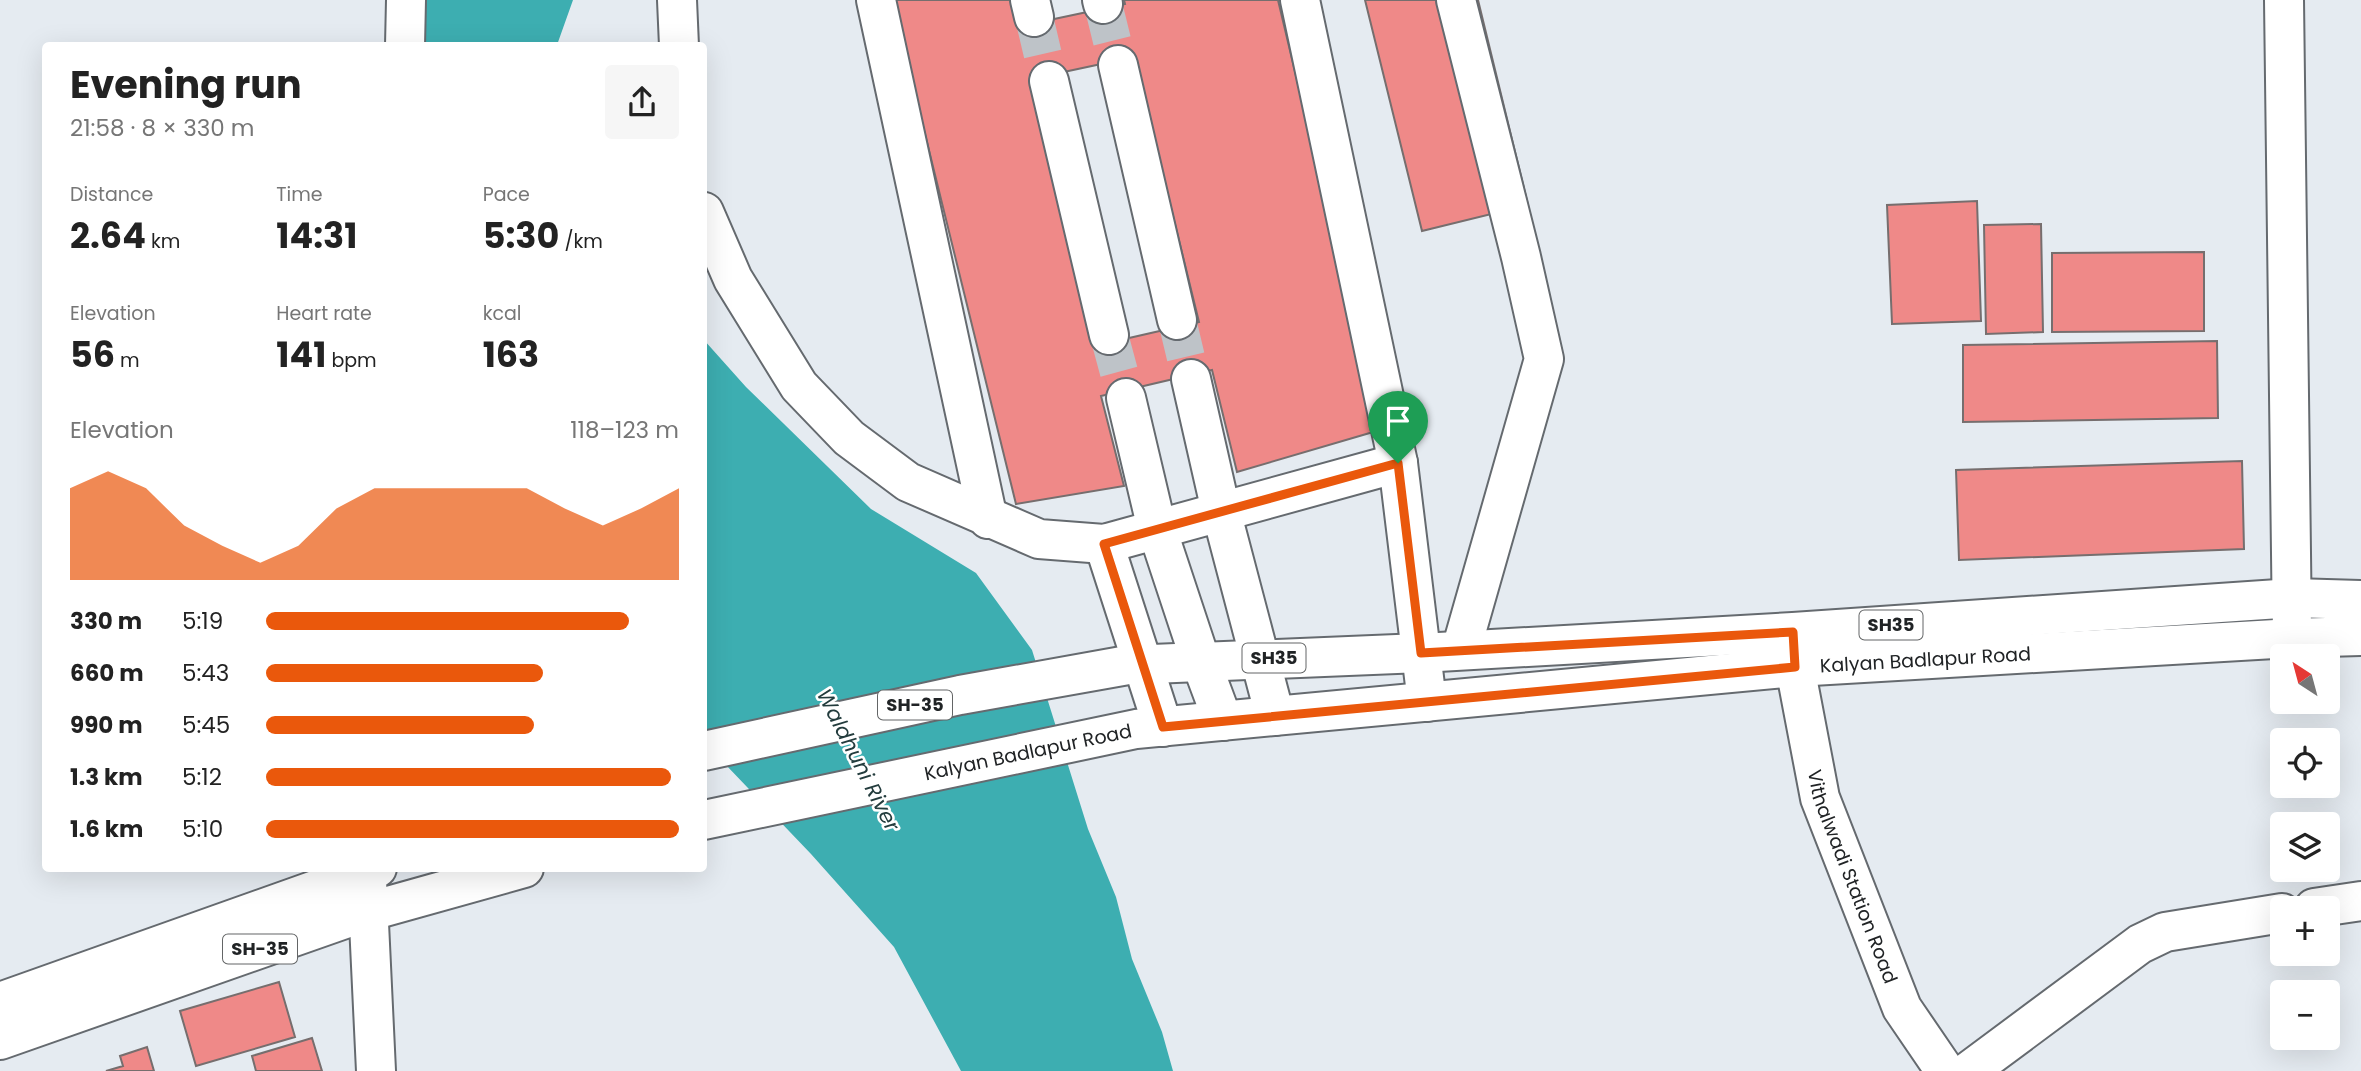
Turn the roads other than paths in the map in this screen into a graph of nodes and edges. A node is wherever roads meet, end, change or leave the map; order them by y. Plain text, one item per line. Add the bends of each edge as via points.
1 (406, 0) edge
2 (677, 0) edge
3 (876, 0) edge
4 (1300, 0) edge
5 (1456, 0) edge
6 (2284, 0) edge
7 (405, 42) edge
8 (679, 42) edge
9 (1118, 65) tunnel mouth
10 (1049, 81) tunnel mouth
11 (707, 219) edge
12 (1177, 320) tunnel mouth
13 (1109, 335) tunnel mouth
14 (1191, 379) tunnel mouth
15 (1126, 398) tunnel mouth
16 (1398, 463) junction
17 (1221, 511) junction
18 (988, 519) junction
19 (1157, 529) junction
20 (1104, 544) junction
21 (2292, 598) junction
22 (2361, 600) edge
23 (2361, 636) edge
24 (2291, 638) junction
25 (1461, 650) junction
26 (1794, 650) junction
27 (1421, 653) junction
28 (1259, 658) junction
29 (1201, 662) junction
30 (1135, 665) junction
31 (1427, 702) junction
32 (1275, 716) junction
33 (1223, 721) junction
34 (1149, 728) junction
35 (707, 750) edge
36 (707, 819) edge
37 (366, 872) edge
38 (372, 872) edge
39 (510, 872) edge
40 (2361, 901) edge
41 (2340, 904) edge
42 (369, 912) junction
43 (2270, 915) edge
44 (0, 1002) edge
45 (0, 1040) edge
46 (376, 1071) edge
47 (1945, 1071) edge
48 (1969, 1071) edge

1 - 7 main road
2 - 8 main road
3 - 18 main road
4 - 16 main road
5 - 25 main road via 1545,359
6 - 21 main road
9 - 12 main road
10 - 13 main road
11 - 18 main road via 733,279 799,386 849,438 908,482
14 - 17 main road
15 - 19 main road
16 - 17 main road
16 - 27 main road
17 - 19 main road
17 - 28 main road
18 - 20 main road via 1039,539
19 - 20 main road
19 - 29 main road
20 - 30 main road
21 - 22 main road, Kalyan Badlapur Road / SH35
21 - 24 main road
21 - 26 main road, Kalyan Badlapur Road / SH35
23 - 24 main road, Kalyan Badlapur Road / SH35
24 - 26 main road, Kalyan Badlapur Road / SH35
25 - 26 main road, Kalyan Badlapur Road / SH35
25 - 27 main road, Kalyan Badlapur Road / SH35
26 - 31 main road, Kalyan Badlapur Road / SH35
26 - 47 main road, Vithalwadi Station Road via 1820,798 1902,1008
27 - 28 main road, Kalyan Badlapur Road / SH35
27 - 31 main road
28 - 29 main road, Kalyan Badlapur Road / SH35
28 - 32 main road
29 - 30 main road, Kalyan Badlapur Road / SH35
29 - 33 main road
30 - 34 main road
30 - 35 main road, Kalyan Badlapur Road / SH-35 via 960,695
31 - 32 main road, Kalyan Badlapur Road / SH35
32 - 33 main road, Kalyan Badlapur Road / SH35
33 - 34 main road, Kalyan Badlapur Road / SH35
34 - 36 main road, Kalyan Badlapur Road
37 - 44 main road, SH-35
38 - 42 main road
39 - 42 main road, SH-35
40 - 41 main road
42 - 45 main road, SH-35
42 - 46 main road
43 - 48 main road via 2165,932 2140,944

